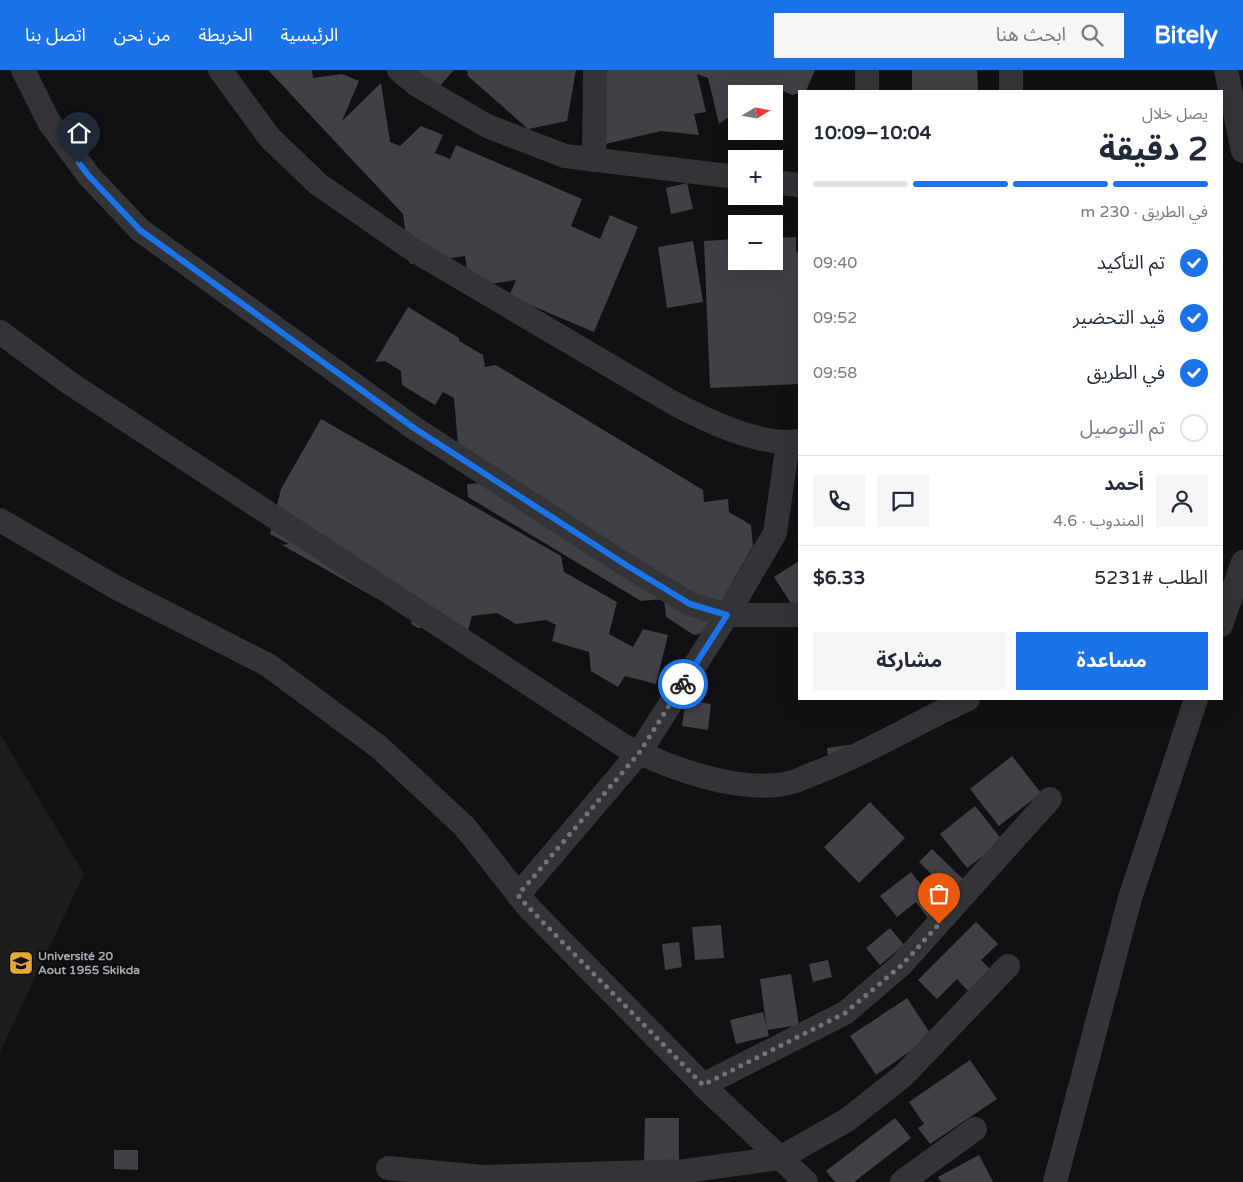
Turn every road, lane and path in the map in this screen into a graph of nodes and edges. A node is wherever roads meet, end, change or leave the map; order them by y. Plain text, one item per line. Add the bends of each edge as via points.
1 (23, 70) edge
2 (220, 70) edge
3 (399, 70) edge
4 (594, 70) edge
5 (867, 70) edge
6 (1011, 70) edge
7 (1226, 70) edge
8 (867, 90) edge
9 (1011, 90) edge
10 (1243, 151) edge
11 (594, 160) junction
12 (728, 176) edge
13 (783, 183) edge
14 (798, 185) edge
15 (0, 332) edge
16 (794, 442) edge
17 (0, 520) edge
18 (1243, 562) edge
19 (727, 615) junction
20 (798, 615) edge
21 (1223, 619) edge
22 (966, 700) edge
23 (1196, 700) edge
24 (639, 753) junction
25 (1050, 799) dead end
26 (518, 895) junction
27 (1008, 966) dead end
28 (703, 1085) junction
29 (974, 1129) dead end
30 (780, 1158) junction
31 (388, 1168) dead end
32 (806, 1182) edge
33 (902, 1182) edge
34 (1055, 1182) edge

1 - 19 street via 49,122 89,176 140,230 414,428 690,604
2 - 16 street via 270,138 318,184 415,251 718,426 761,438
3 - 11 street via 417,85 487,126 565,156
4 - 11 street
5 - 8 street
6 - 9 street
7 - 10 street
11 - 12 street
13 - 14 street
15 - 24 street via 68,382
16 - 19 street via 775,533
17 - 26 street via 117,588 268,665 379,748 444,807 465,827
18 - 21 street
19 - 20 street
19 - 24 street
22 - 24 street via 849,760 792,782 756,786 719,780
23 - 34 street via 1130,898
24 - 26 street
25 - 28 street via 902,965 845,1013
26 - 28 street
27 - 30 street via 904,1075 847,1120
28 - 30 street
29 - 33 street
30 - 31 street via 686,1171 492,1177
30 - 32 street

